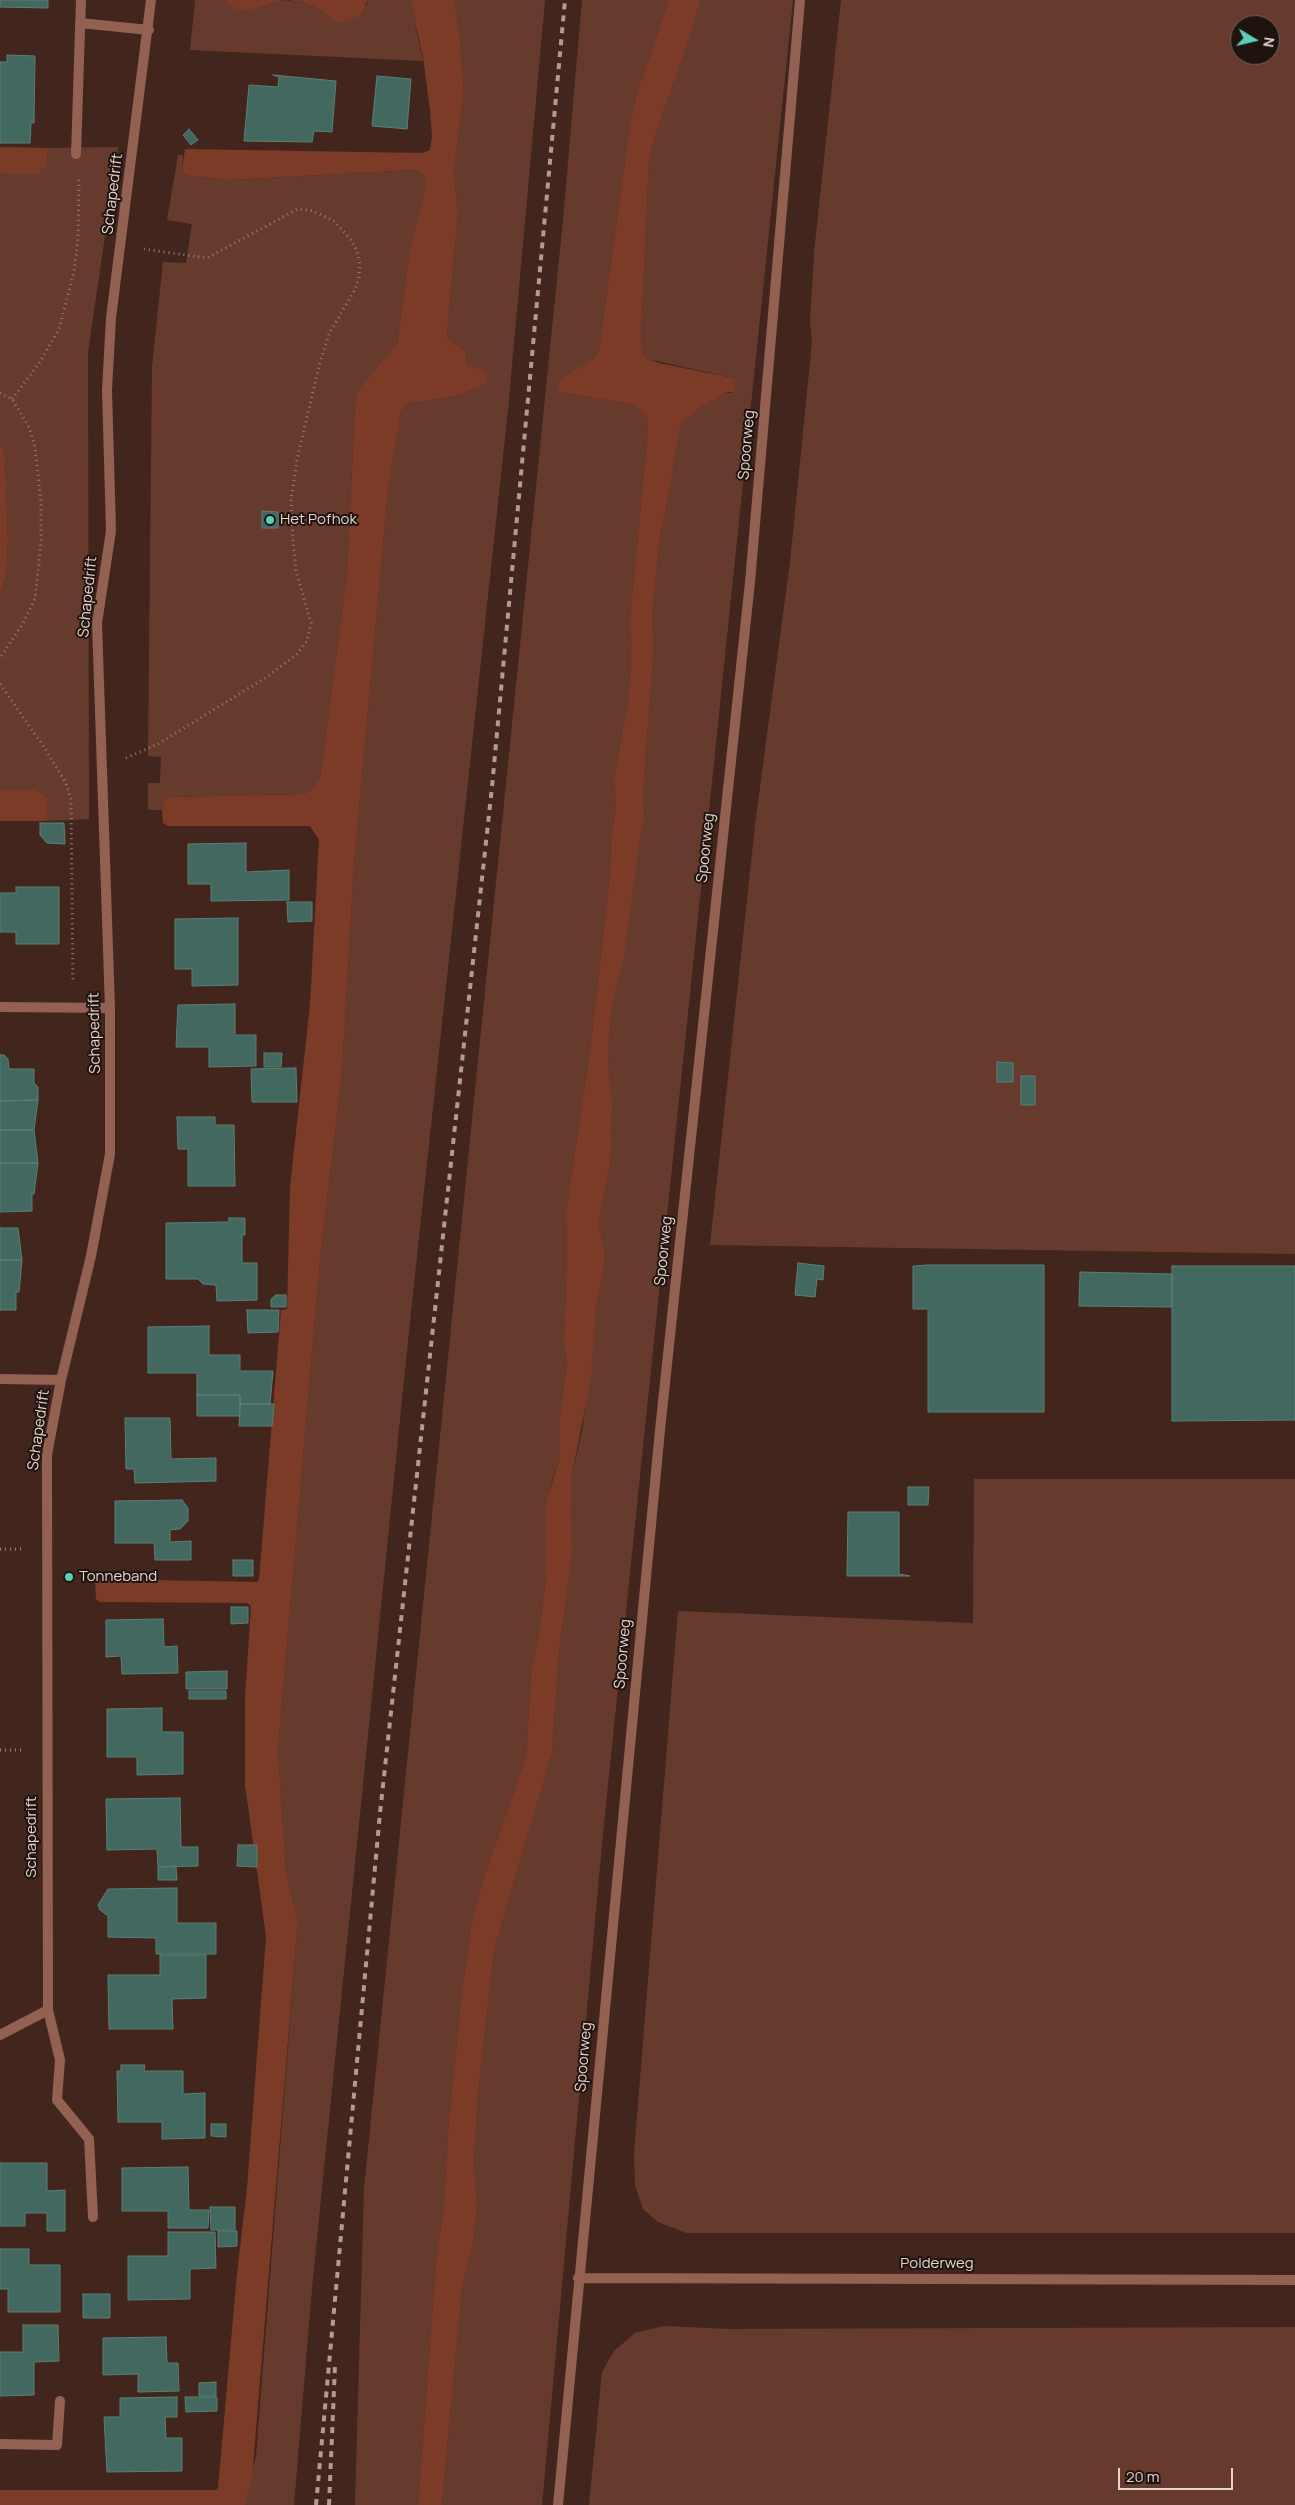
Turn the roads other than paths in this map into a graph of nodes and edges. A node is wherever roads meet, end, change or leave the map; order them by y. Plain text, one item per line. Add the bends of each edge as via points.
1 (81, 0) edge
2 (151, 0) edge
3 (800, 0) edge
4 (80, 23) junction
5 (149, 30) junction
6 (76, 154) road end
7 (0, 1007) edge
8 (110, 1008) junction
9 (0, 1380) edge
10 (61, 1380) junction
11 (48, 2010) junction
12 (0, 2035) edge
13 (93, 2217) dead end
14 (578, 2278) junction
15 (1295, 2280) edge
16 (60, 2401) dead end
17 (0, 2444) edge
18 (558, 2505) edge

1 - 4 street
2 - 5 street, Schapedrift
3 - 14 street, Spoorweg via 750,582 659,1440
4 - 5 street
4 - 6 street
5 - 8 street, Schapedrift via 112,318 106,390 111,531 97,623
7 - 8 street
8 - 10 street, Schapedrift via 110,1154 91,1256
9 - 10 street
10 - 11 street, Schapedrift via 48,1455
11 - 12 street
11 - 13 street, Schapedrift via 60,2060 58,2100 89,2138
14 - 15 street, Polderweg
14 - 18 street, Spoorweg
16 - 17 street via 57,2445

